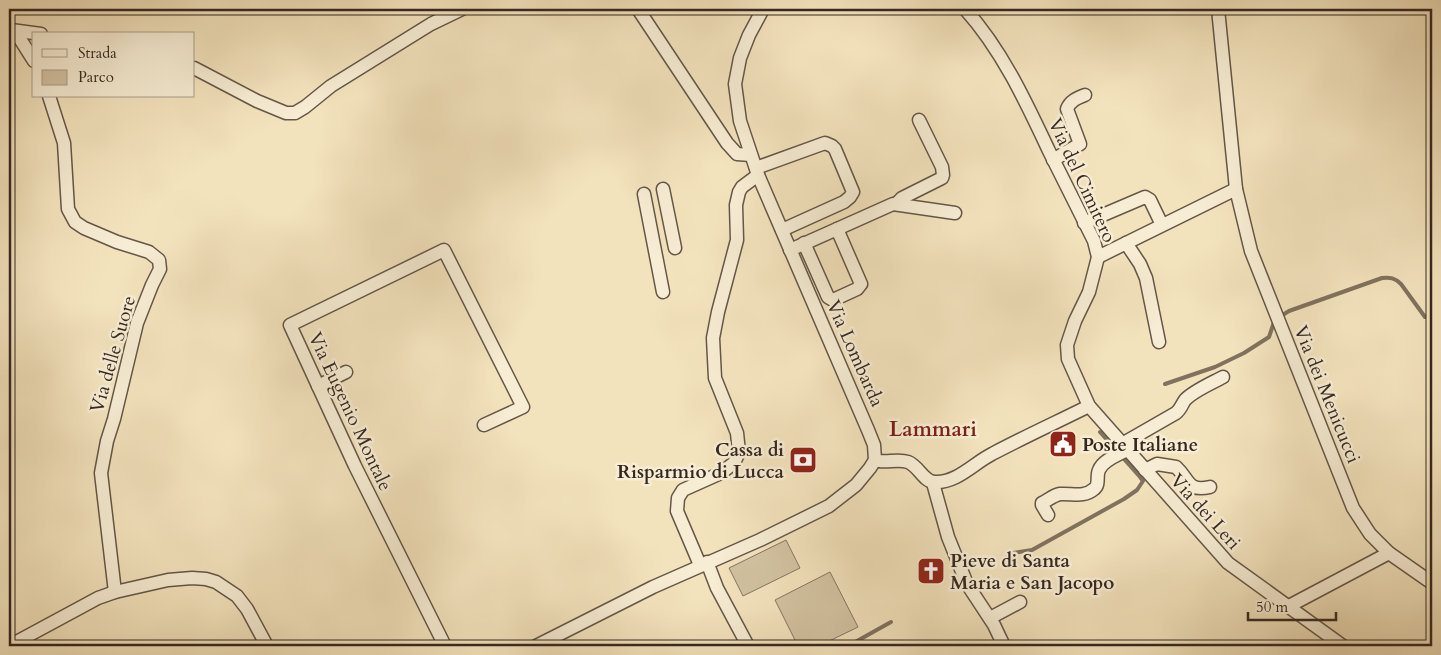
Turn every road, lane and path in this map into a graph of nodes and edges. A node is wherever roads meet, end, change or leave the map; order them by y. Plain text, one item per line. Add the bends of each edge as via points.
1 (462, 9) edge
2 (638, 9) edge
3 (763, 9) edge
4 (966, 9) edge
5 (1218, 9) edge
6 (12, 31) edge
7 (32, 33) edge
8 (32, 58) edge
9 (195, 69) edge
10 (1085, 95) dead end
11 (50, 98) edge
12 (919, 120) dead end
13 (751, 155) junction
14 (1054, 160) junction
15 (757, 172) junction
16 (663, 189) dead end
17 (1236, 189) junction
18 (644, 194) dead end
19 (896, 204) junction
20 (955, 213) dead end
21 (1084, 223) junction
22 (1156, 228) junction
23 (837, 229) junction
24 (782, 230) junction
25 (804, 243) junction
26 (1126, 243) junction
27 (675, 248) dead end
28 (790, 250) junction
29 (1098, 257) junction
30 (663, 292) dead end
31 (1160, 342) dead end
32 (346, 372) dead end
33 (1223, 377) dead end
34 (318, 386) junction
35 (870, 398) dead end
36 (858, 404) junction
37 (1089, 406) junction
38 (484, 426) dead end
39 (1124, 447) junction
40 (879, 463) junction
41 (1145, 470) junction
42 (933, 482) junction
43 (1210, 487) dead end
44 (1048, 515) dead end
45 (1389, 553) junction
46 (703, 564) junction
47 (1432, 583) edge
48 (115, 592) junction
49 (1020, 602) dead end
50 (1289, 606) junction
51 (990, 618) junction
52 (9, 646) edge
53 (268, 646) edge
54 (445, 646) edge
55 (536, 646) edge
56 (748, 646) edge
57 (1004, 646) edge
58 (1343, 646) edge

1 - 9 street via 431,24 331,86 295,113 286,114
2 - 13 street via 727,143 737,154
3 - 13 street, Via Lombarda via 740,58 735,84 740,122
4 - 14 street, Via del Cimitero via 1002,61
5 - 17 street
6 - 7 street
6 - 8 street
10 - 14 street via 1075,99 1067,109 1080,144
11 - 48 street, Via delle Suore via 64,143 68,209 75,222 117,242 149,252 159,260 160,269 137,323 101,474
12 - 19 street via 943,175
13 - 15 street, Via Lombarda
14 - 21 street, Via del Cimitero
15 - 24 street, Via Lombarda
15 - 24 street via 825,143 835,149 853,192 850,197
15 - 46 street via 739,192 737,240 713,338 715,378 737,433 739,452 734,463 721,473 683,490 678,498 677,511
16 - 27 street
17 - 22 street, Via del Cimitero
17 - 45 street, Via dei Menicucci via 1251,251 1353,508 1370,534
18 - 30 street
19 - 20 street
19 - 23 street
21 - 22 street via 1145,197 1150,200
21 - 29 street, Via del Cimitero
22 - 26 street, Via del Cimitero
23 - 25 street
23 - 25 street via 861,284 857,290 833,300 828,297
24 - 28 street, Via Lombarda
25 - 28 street
26 - 29 street, Via del Cimitero
26 - 31 street via 1146,278
28 - 36 street, Via Lombarda
29 - 37 street, Via del Cimitero via 1067,345 1068,359
32 - 34 street
33 - 39 street via 1191,395 1176,413
34 - 38 street, Via Eugenio Montale via 290,325 444,250 523,407
34 - 54 street, Via Eugenio Montale
35 - 36 street
36 - 40 street, Via Lombarda
37 - 39 street, Via dei Leri
37 - 42 street via 990,455 950,480
39 - 41 street, Via dei Leri
39 - 44 street via 1098,471 1095,489 1086,494 1056,495 1042,503
40 - 42 street via 894,460 910,462
40 - 46 street via 829,506
41 - 43 street via 1157,464 1176,468 1189,485
41 - 50 street, Via dei Leri via 1228,563
42 - 51 street via 948,537 967,584
45 - 47 street, Via dei Menicucci
45 - 50 street
46 - 55 street
46 - 56 street
48 - 52 street
48 - 53 street via 183,578 216,582 237,596
49 - 51 street
50 - 58 street, Via dei Leri
51 - 57 street

